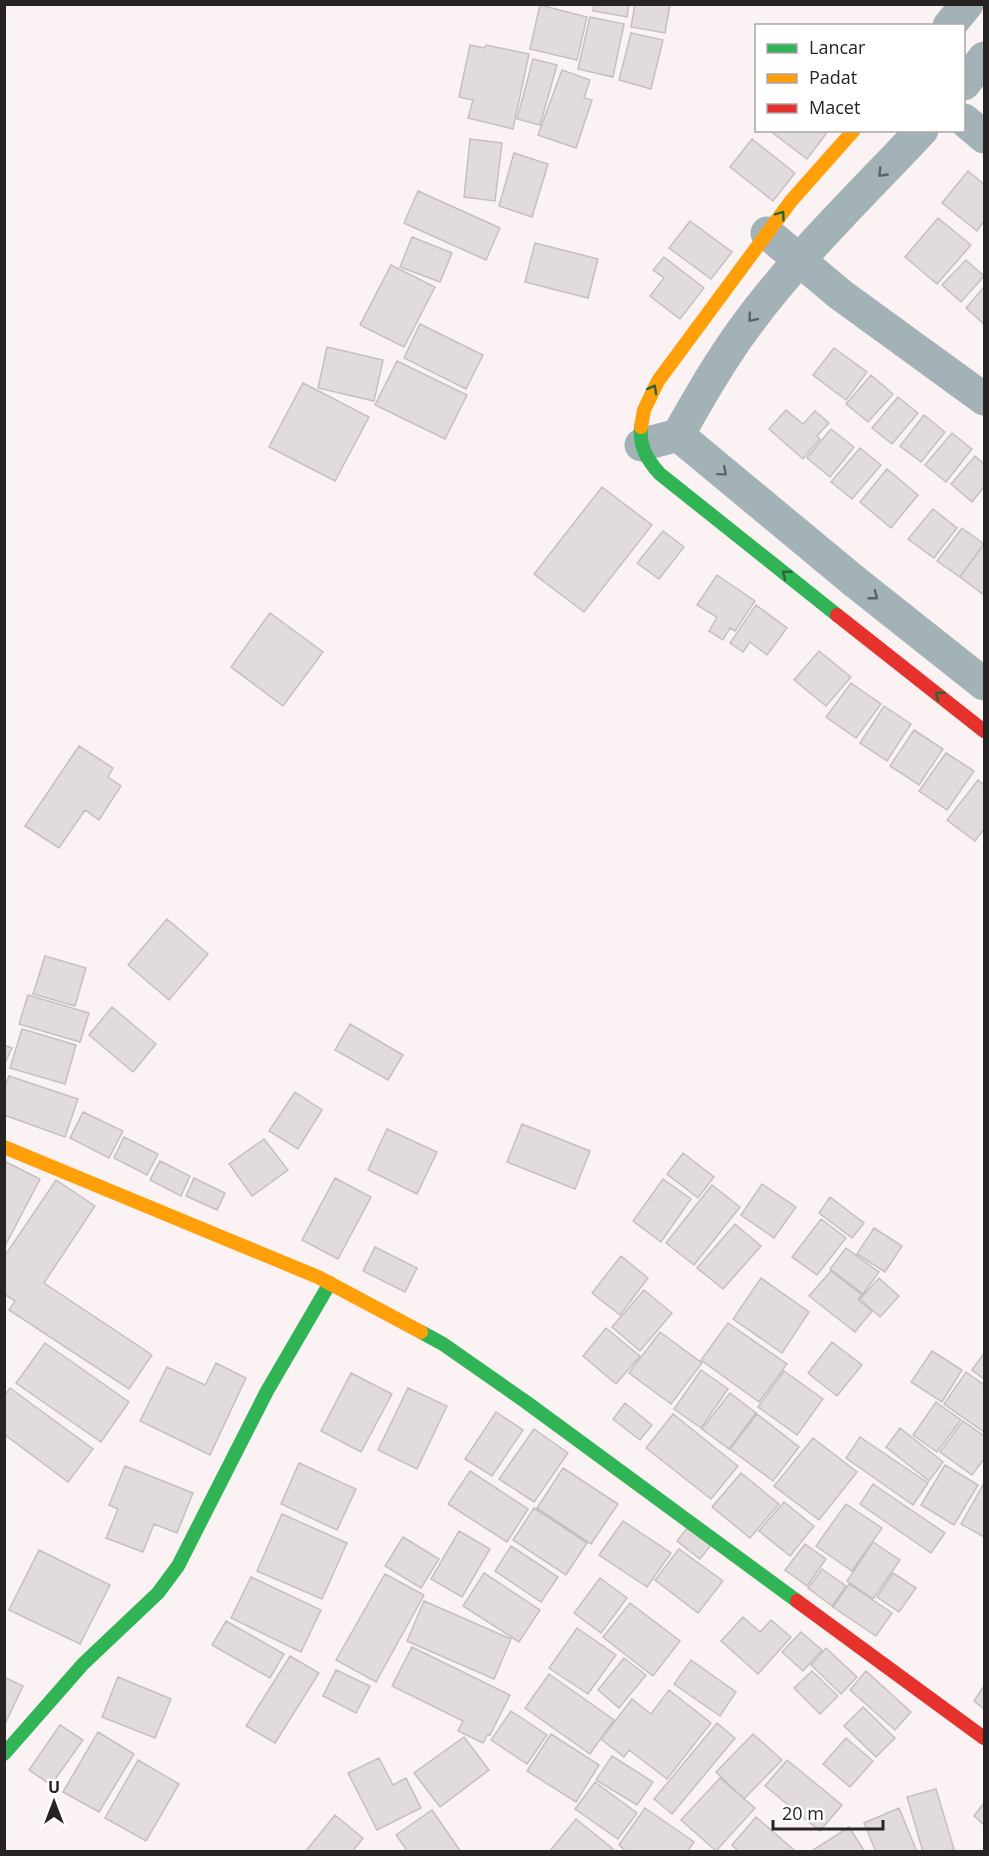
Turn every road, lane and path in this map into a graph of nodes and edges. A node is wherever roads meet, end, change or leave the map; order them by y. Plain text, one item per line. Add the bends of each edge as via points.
1 (967, 4) edge
2 (951, 24) edge
3 (984, 58) edge
4 (965, 82) edge
5 (965, 122) edge
6 (852, 132) edge
7 (920, 132) edge
8 (984, 137) edge
9 (767, 233) junction
10 (799, 261) junction
11 (984, 399) edge
12 (678, 435) junction
13 (641, 445) junction
14 (984, 684) edge
15 (984, 731) edge
16 (4, 1147) edge
17 (330, 1283) junction
18 (984, 1738) edge
19 (4, 1754) edge

1 - 2 street
3 - 4 street
5 - 8 street
9 -> 6 street
7 -> 10 street
9 - 10 street
13 -> 9 street via 644,406 658,381
10 - 11 street
10 -> 12 street via 745,327
12 - 13 street
12 -> 14 street
15 -> 13 street via 672,485 649,461
16 - 17 street
17 - 18 street via 461,1357
17 - 19 street via 267,1391 178,1566 158,1593 83,1664

